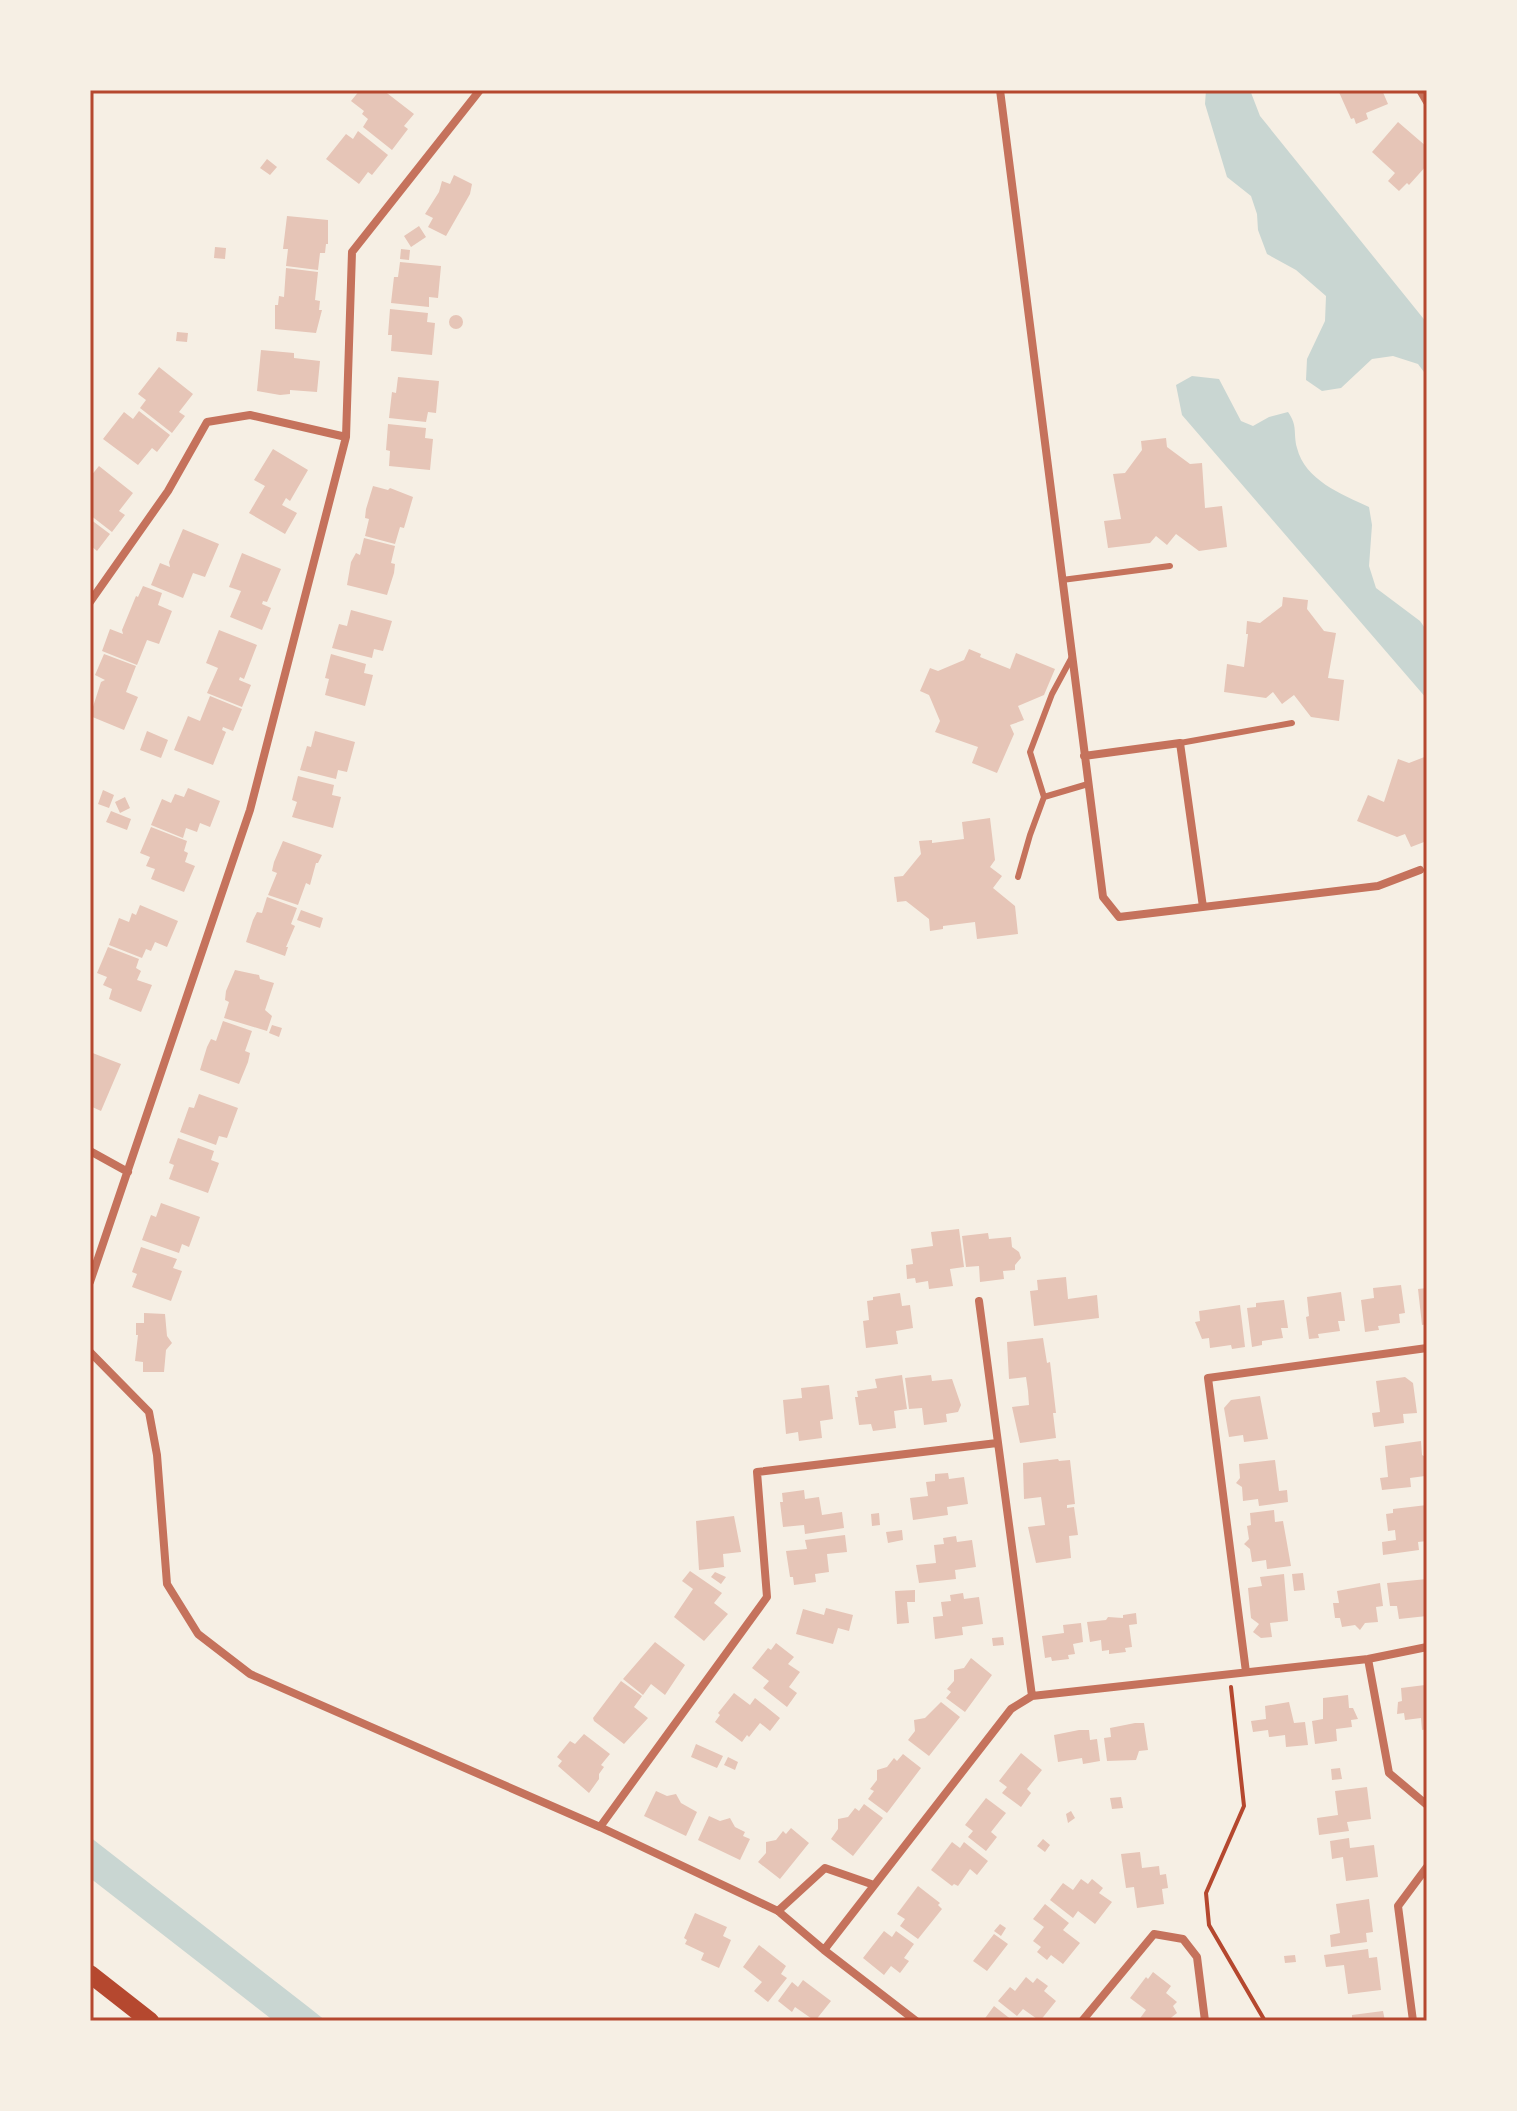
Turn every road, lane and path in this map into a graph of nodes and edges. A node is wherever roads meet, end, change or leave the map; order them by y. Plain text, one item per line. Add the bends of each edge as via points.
1 (480, 90) edge
2 (1000, 90) edge
3 (1420, 90) edge
4 (1427, 102) edge
5 (346, 437) junction
6 (1170, 566) dead end
7 (1062, 580) junction
8 (90, 602) edge
9 (1072, 657) junction
10 (1292, 723) dead end
11 (1180, 743) junction
12 (1084, 756) junction
13 (1088, 784) junction
14 (1044, 797) junction
15 (1420, 870) dead end
16 (1018, 877) dead end
17 (1203, 907) junction
18 (90, 1151) edge
19 (128, 1172) junction
20 (90, 1282) edge
21 (979, 1301) dead end
22 (1427, 1348) edge
23 (90, 1352) edge
24 (997, 1443) junction
25 (1427, 1647) edge
26 (1368, 1659) junction
27 (1246, 1672) junction
28 (1230, 1674) junction
29 (1032, 1696) junction
30 (1427, 1805) edge
31 (600, 1827) junction
32 (1427, 1867) edge
33 (874, 1885) junction
34 (778, 1911) junction
35 (824, 1950) junction
36 (90, 1974) edge
37 (150, 2021) edge
38 (916, 2021) edge
39 (1082, 2021) edge
40 (1205, 2021) edge
41 (1265, 2021) edge
42 (1413, 2021) edge

1 - 5 street via 352,252
2 - 7 street
3 - 4 street
5 - 8 street via 250,415 207,422 168,491
5 - 19 street via 250,810
6 - 7 lane
7 - 9 street
9 - 12 street
9 - 14 lane via 1030,752
10 - 11 lane
11 - 12 street
11 - 17 street
12 - 13 street
13 - 14 lane
13 - 17 street via 1103,897 1119,917
14 - 16 lane
15 - 17 street via 1378,886
18 - 19 street
19 - 20 street
21 - 24 street
22 - 27 street via 1208,1378
23 - 31 street via 149,1412 167,1584 198,1634 250,1674
24 - 29 street
24 - 31 street via 757,1472 767,1597
25 - 26 street
26 - 27 street
26 - 30 street via 1389,1773
27 - 28 street
28 - 29 street
28 - 41 path via 1244,1806 1206,1893 1209,1925
29 - 33 street via 1011,1709
31 - 34 street
32 - 42 street via 1398,1906
33 - 34 street via 825,1868
33 - 35 street
34 - 35 street
35 - 38 street
36 - 37 highway
39 - 40 street via 1154,1934 1183,1939 1197,1957

